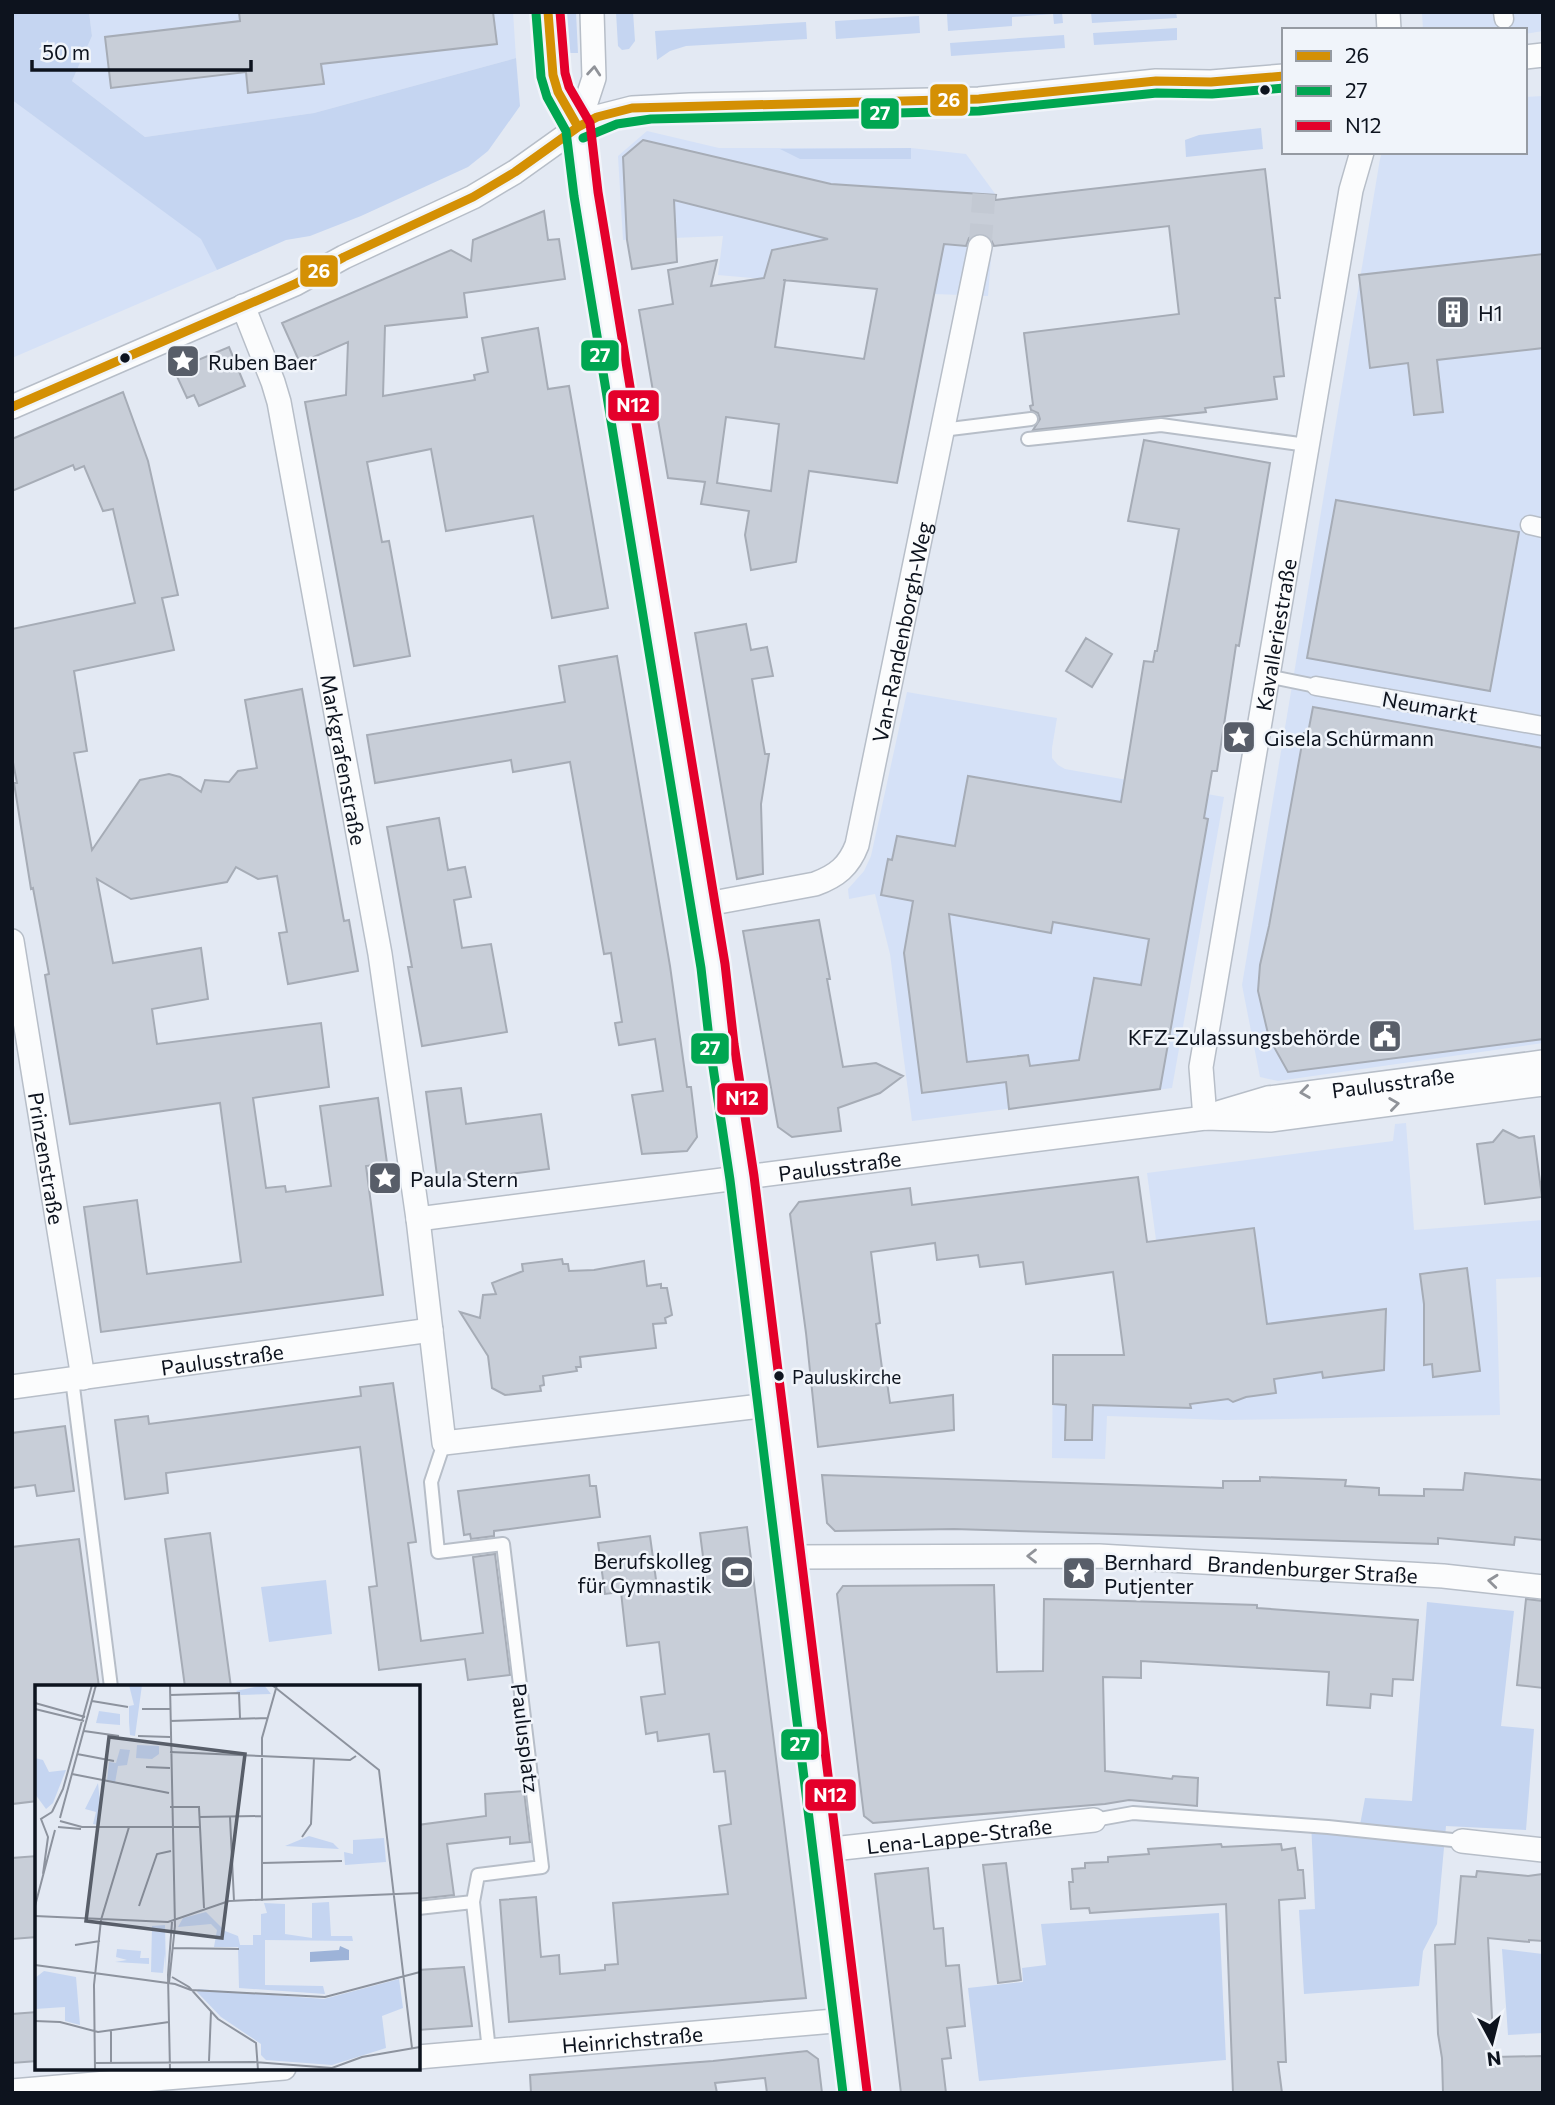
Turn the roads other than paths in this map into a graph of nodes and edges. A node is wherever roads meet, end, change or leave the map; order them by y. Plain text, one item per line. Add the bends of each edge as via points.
1 (548, 12) edge
2 (592, 12) edge
3 (1282, 76) edge
4 (578, 127) junction
5 (1361, 154) edge
6 (980, 247) tunnel mouth
7 (243, 306) junction
8 (12, 407) edge
9 (1031, 419) dead end
10 (942, 430) junction
11 (1028, 439) dead end
12 (1307, 445) junction
13 (1267, 676) junction
14 (1316, 686) joint
15 (1543, 726) edge
16 (702, 905) junction
17 (12, 941) edge
18 (1543, 1062) edge
19 (1543, 1084) edge
20 (1205, 1118) junction
21 (742, 1178) junction
22 (418, 1219) junction
23 (431, 1330) junction
24 (77, 1379) junction
25 (12, 1387) edge
26 (770, 1405) junction
27 (444, 1443) junction
28 (790, 1558) junction
29 (1543, 1587) edge
30 (111, 1685) edge
31 (1094, 1819) joint
32 (1462, 1841) joint
33 (824, 1850) junction
34 (1543, 1850) edge
35 (473, 1902) junction
36 (420, 1908) edge
37 (845, 2021) junction
38 (489, 2051) junction
39 (420, 2057) edge
40 (260, 2070) edge
41 (12, 2091) edge
42 (855, 2093) edge

1 - 4 street via 553,75
4 -> 2 street via 594,78
3 - 4 street via 1156,81 979,99 650,107 614,112
4 - 7 street via 488,189
4 - 16 street
5 - 12 street, Kavalleriestraße via 1351,190
6 - 10 street, Van-Randenborgh-Weg
7 - 8 street
7 - 22 street, Markgrafenstraße via 279,402 380,954
9 - 10 lane
10 - 16 street, Van-Randenborgh-Weg via 851,859 830,879 815,884
11 - 12 lane via 1161,425
12 - 13 street, Kavalleriestraße
13 - 14 lane
13 - 20 street, Kavalleriestraße via 1201,1067
14 - 15 street, Neumarkt
16 - 21 street
17 - 24 street, Prinzenstraße
18 -> 20 street, Paulusstraße via 1268,1098
20 -> 19 street, Paulusstraße via 1270,1121
20 - 21 street, Paulusstraße
21 - 22 street, Paulusstraße
21 - 26 street
22 - 23 street
23 - 24 street, Paulusstraße
23 - 27 street
24 - 25 street, Paulusstraße
24 - 30 lane
26 - 27 street
26 - 28 street
27 - 35 lane, Paulusplatz via 431,1482 438,1552 503,1544 542,1867 478,1875
29 -> 28 street, Brandenburger Straße via 1443,1576 1100,1556
28 - 33 street
31 - 32 lane via 1133,1813
31 - 33 street, Lena-Lappe-Straße
32 - 34 street
33 - 37 street
35 - 36 lane
35 - 38 lane
37 - 38 street, Heinrichstraße
37 - 42 street
38 - 39 street, Heinrichstraße
40 - 41 street

